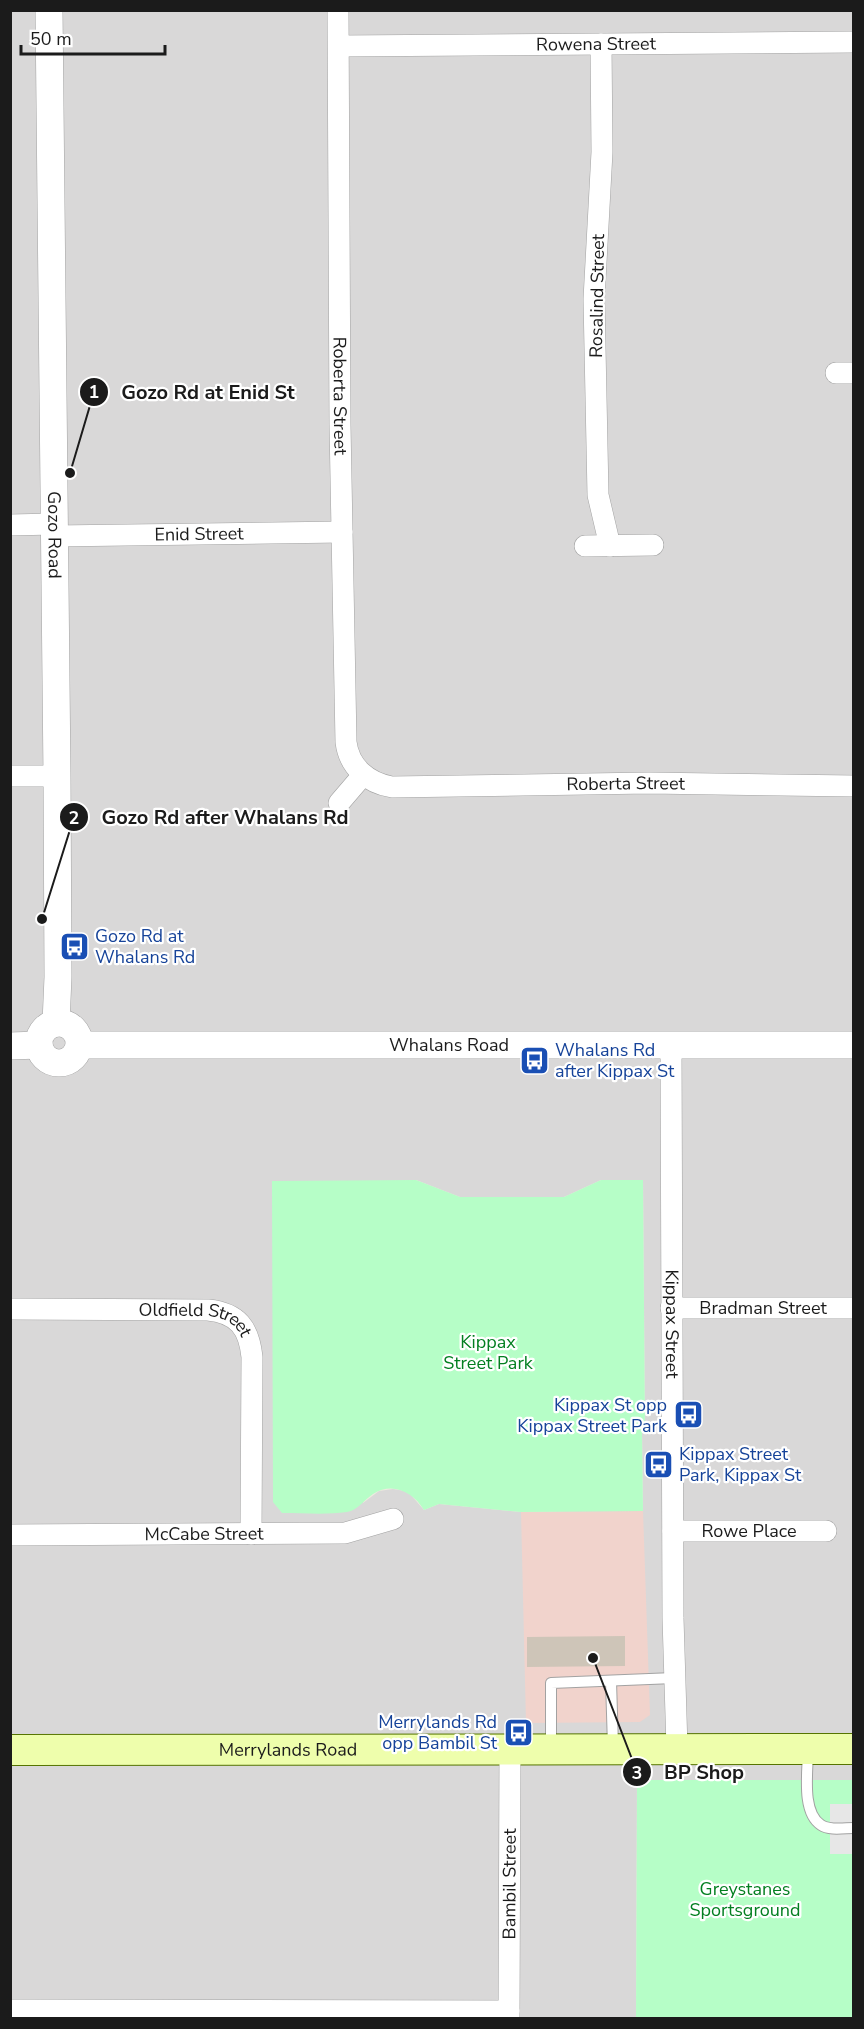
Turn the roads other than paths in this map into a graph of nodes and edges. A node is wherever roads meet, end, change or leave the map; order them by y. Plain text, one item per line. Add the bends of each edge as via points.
1 (49, 10) edge
2 (338, 10) edge
3 (854, 42) edge
4 (601, 44) junction
5 (340, 46) junction
6 (10, 525) edge
7 (55, 530) junction
8 (342, 532) junction
9 (653, 545) dead end
10 (585, 546) dead end
11 (610, 546) junction
12 (363, 775) junction
13 (10, 776) edge
14 (57, 776) junction
15 (854, 786) edge
16 (339, 803) dead end
17 (56, 1023) junction
18 (671, 1044) junction
19 (39, 1045) junction
20 (80, 1045) junction
21 (854, 1045) edge
22 (10, 1046) edge
23 (672, 1308) junction
24 (854, 1308) edge
25 (10, 1309) edge
26 (393, 1519) dead end
27 (673, 1531) junction
28 (826, 1531) dead end
29 (250, 1534) junction
30 (10, 1535) edge
31 (674, 1678) junction
32 (611, 1681) junction
33 (613, 1748) junction
34 (510, 1749) junction
35 (551, 1749) junction
36 (676, 1749) junction
37 (808, 1749) junction
38 (854, 1749) edge
39 (10, 1750) edge
40 (854, 1828) edge
41 (10, 2010) edge
42 (509, 2015) edge

1 - 7 street, Gozo Road
2 - 5 street, Roberta Street
3 - 4 street, Rowena Street
4 - 5 street, Rowena Street
4 - 11 street, Rosalind Street via 602,152 595,311 598,495
5 - 8 street, Roberta Street
6 - 7 street, Enid Street
7 - 8 street, Enid Street
7 - 14 street, Gozo Road
8 - 12 street, Roberta Street via 346,742 352,762
9 - 11 street
10 - 11 street
12 - 15 street, Roberta Street via 392,787 649,783
12 - 16 street
13 - 14 street
14 - 17 street, Gozo Road
17 - 19 street via 42,1031
17 - 20 street via 74,1028
18 - 20 street, Whalans Road
18 - 21 street, Whalans Road
18 - 23 street, Kippax Street
19 - 20 street via 46,1059 59,1063 72,1059
19 - 22 street
23 - 24 street, Bradman Street
23 - 27 street, Kippax Street
25 - 29 street, Oldfield Street via 208,1310 220,1311 238,1321 248,1334 252,1357
26 - 29 street, McCabe Street via 345,1533
27 - 28 street, Rowe Place
27 - 31 street, Kippax Street
29 - 30 street, McCabe Street
31 - 32 lane
31 - 36 street, Kippax Street
32 - 33 lane
32 - 35 lane via 551,1683
33 - 35 main road, Merrylands Road
33 - 36 main road, Merrylands Road
34 - 35 main road, Merrylands Road
34 - 39 main road, Merrylands Road
34 - 42 street, Bambil Street
36 - 37 main road, Merrylands Road
37 - 38 main road, Merrylands Road
37 - 40 lane via 808,1809 820,1825 831,1829
41 - 42 street

